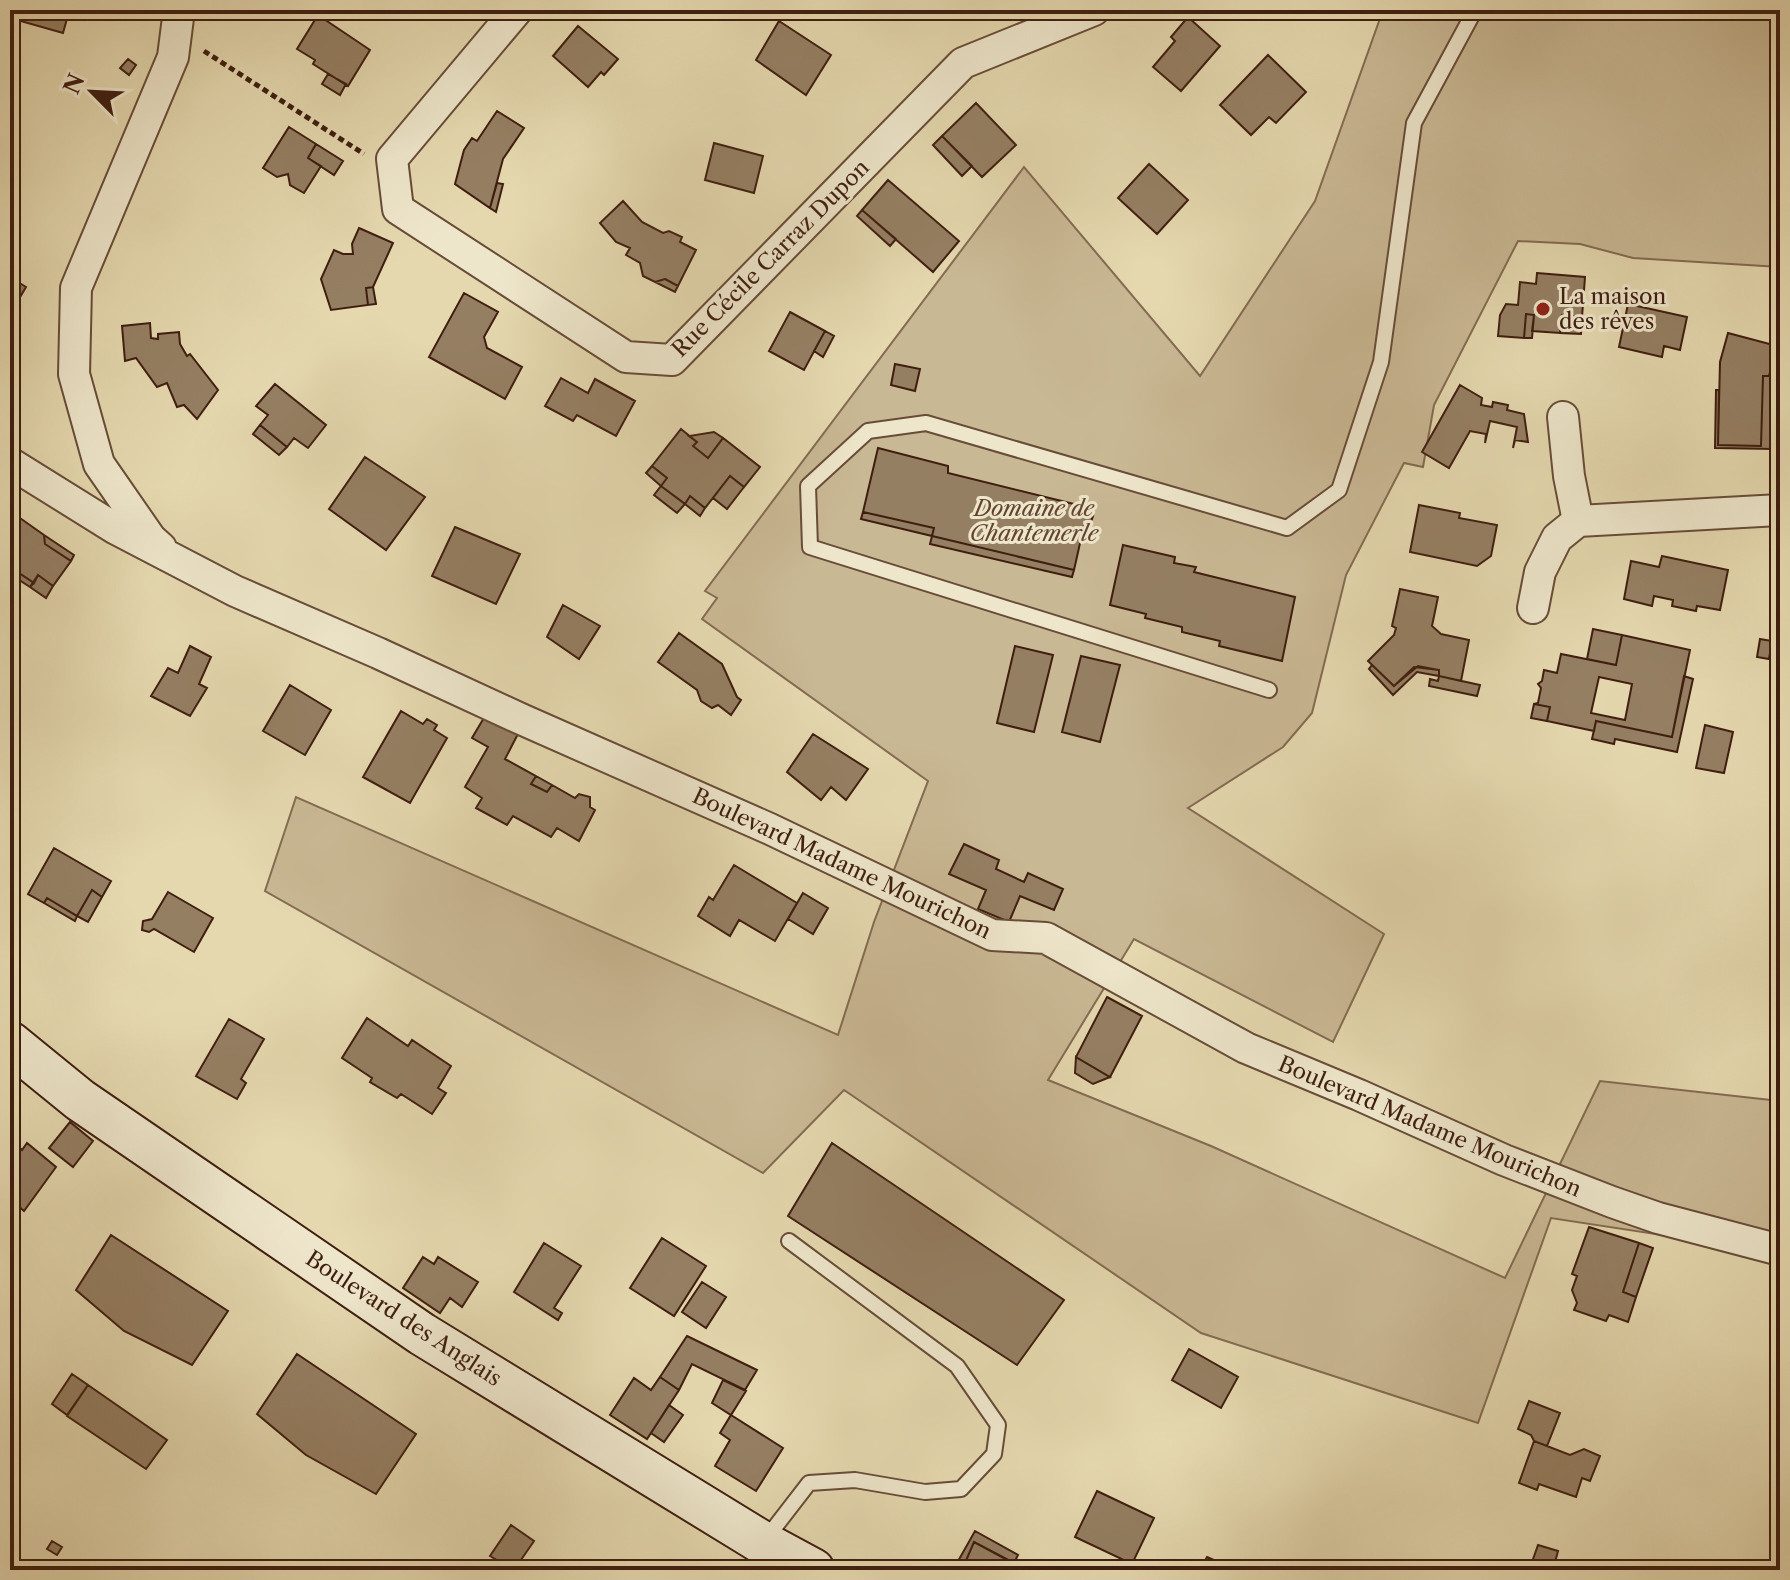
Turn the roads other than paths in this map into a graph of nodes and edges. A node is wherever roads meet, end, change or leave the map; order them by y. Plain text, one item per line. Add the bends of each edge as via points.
1 (179, 10) edge
2 (517, 10) edge
3 (1094, 10) edge
4 (1475, 10) edge
5 (1563, 417) dead end
6 (10, 463) edge
7 (1780, 510) edge
8 (1578, 521) junction
9 (176, 561) junction
10 (1533, 608) dead end
11 (1269, 690) dead end
12 (10, 1043) edge
13 (789, 1241) dead end
14 (1780, 1250) edge
15 (763, 1543) junction
16 (813, 1570) edge

1 - 9 street, Boulevard Madame Mourichon via 173,57 76,288 74,374 99,464 151,539
2 - 3 street, Rue Cécile Carraz Dupon via 392,159 398,209 626,357 672,360 963,63
4 - 11 lane via 1414,123 1381,362 1339,490 1287,528 926,423 868,431 808,486 810,547
5 - 8 street
6 - 9 street, Boulevard Madame Mourichon
7 - 8 street
8 - 10 street via 1557,538 1540,572
9 - 14 street, Boulevard Madame Mourichon via 378,653 547,720 992,935 1046,938 1246,1048 1504,1160 1625,1199 1658,1218
12 - 15 street, Boulevard des Anglais via 80,1100 422,1334
13 - 15 lane via 957,1366 998,1425 994,1454 961,1489 925,1492 855,1480 809,1483
15 - 16 street, Boulevard des Anglais

